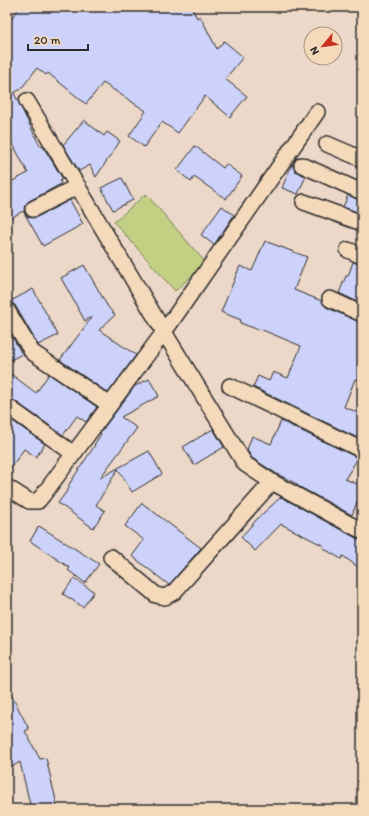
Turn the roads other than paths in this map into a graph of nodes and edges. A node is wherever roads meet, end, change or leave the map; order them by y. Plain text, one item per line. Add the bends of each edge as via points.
1 (27, 101) dead end
2 (317, 112) dead end
3 (327, 144) dead end
4 (362, 159) edge
5 (302, 165) dead end
6 (78, 186) junction
7 (362, 192) edge
8 (304, 202) dead end
9 (33, 209) dead end
10 (362, 223) edge
11 (348, 250) dead end
12 (362, 256) edge
13 (330, 299) dead end
14 (7, 310) edge
15 (362, 314) edge
16 (164, 332) junction
17 (230, 386) dead end
18 (110, 405) junction
19 (7, 406) edge
20 (362, 450) edge
21 (74, 454) junction
22 (272, 482) junction
23 (7, 487) edge
24 (362, 531) edge
25 (111, 557) dead end

1 - 6 street
2 - 16 street
3 - 4 street
5 - 7 street
6 - 9 street
6 - 16 street
8 - 10 street
11 - 12 street
13 - 15 street
14 - 18 street via 32,352
16 - 18 street
16 - 22 street via 245,464
17 - 20 street
18 - 21 street
19 - 21 street
21 - 23 street via 38,501 29,501
22 - 24 street
22 - 25 street via 174,592 165,597 156,595

